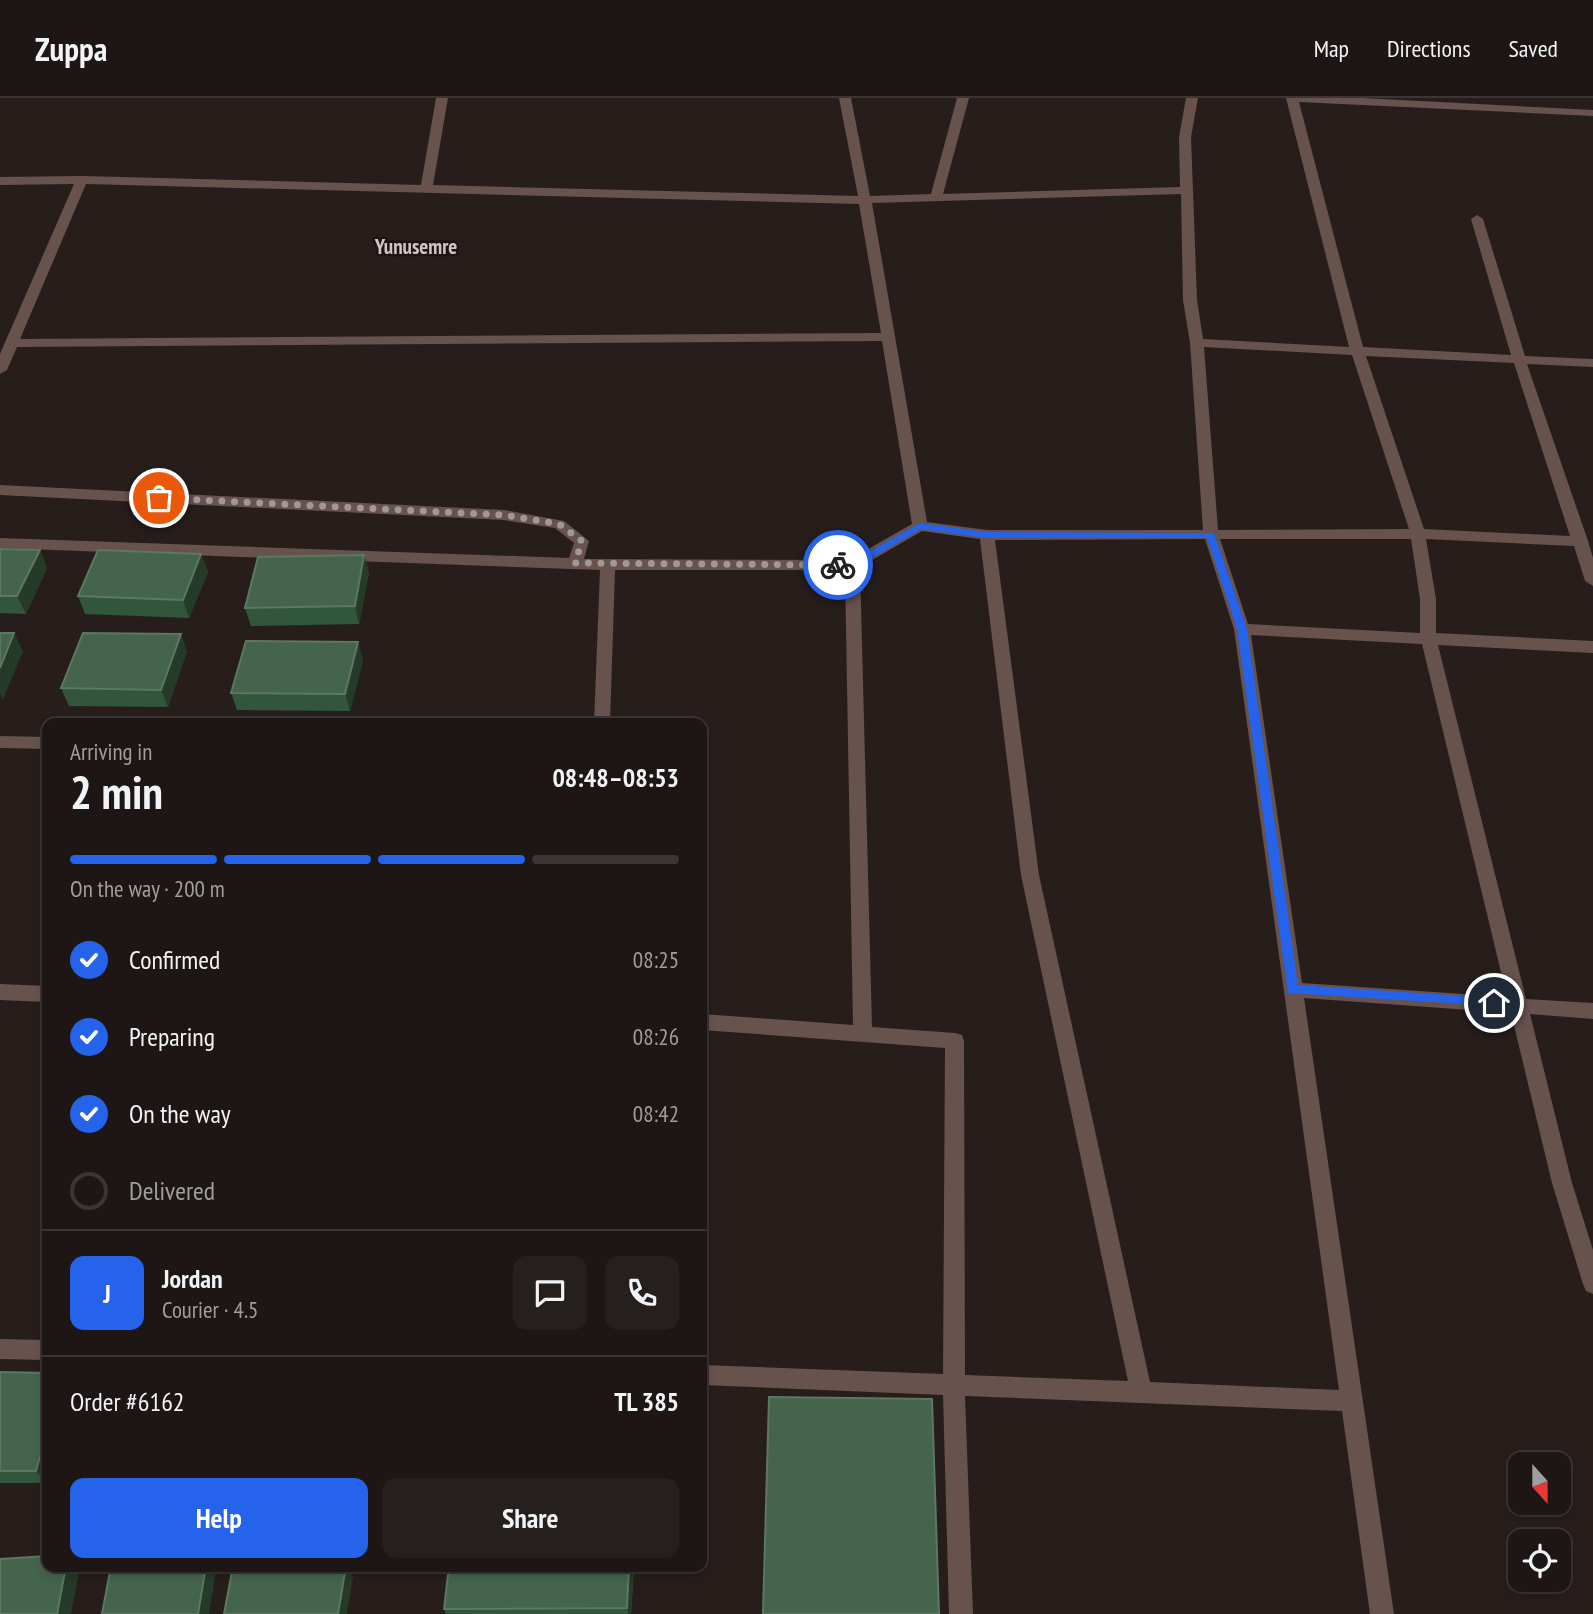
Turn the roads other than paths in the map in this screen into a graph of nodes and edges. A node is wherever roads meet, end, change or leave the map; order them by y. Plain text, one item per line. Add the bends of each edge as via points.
1 (442, 98) edge
2 (845, 98) edge
3 (963, 98) edge
4 (1192, 98) edge
5 (1293, 98) edge
6 (1414, 102) edge
7 (1593, 113) edge
8 (82, 180) junction
9 (0, 181) edge
10 (426, 189) junction
11 (1186, 190) junction
12 (936, 198) junction
13 (865, 200) junction
14 (1477, 219) dead end
15 (888, 337) junction
16 (12, 343) junction
17 (1197, 343) junction
18 (1357, 350) junction
19 (1519, 359) junction
20 (1593, 363) edge
21 (0, 370) edge
22 (0, 490) edge
23 (920, 526) junction
24 (1418, 534) junction
25 (987, 535) junction
26 (1211, 535) junction
27 (1581, 541) junction
28 (0, 543) edge
29 (575, 563) junction
30 (608, 565) junction
31 (852, 565) junction
32 (1593, 581) edge
33 (1242, 629) junction
34 (1428, 636) junction
35 (1593, 647) edge
36 (602, 718) edge
37 (0, 742) edge
38 (42, 743) edge
39 (1293, 990) junction
40 (0, 992) edge
41 (42, 994) edge
42 (1520, 1004) junction
43 (1593, 1011) edge
44 (707, 1022) edge
45 (863, 1034) junction
46 (1593, 1284) edge
47 (0, 1349) edge
48 (42, 1350) edge
49 (707, 1376) edge
50 (954, 1385) junction
51 (1141, 1393) junction
52 (1352, 1401) junction
53 (961, 1614) edge
54 (1382, 1614) edge

1 - 10 street
2 - 13 street
3 - 12 street
4 - 11 street via 1185,138
5 - 6 street
5 - 18 street
6 - 7 street
8 - 9 street
8 - 10 street
8 - 16 street
10 - 13 street
11 - 12 street
11 - 17 street via 1190,300
12 - 13 street
13 - 15 street
14 - 19 street
15 - 16 street
15 - 23 street
16 - 21 street
17 - 18 street
17 - 26 street
18 - 19 street
18 - 24 street
19 - 20 street
19 - 27 street
22 - 29 street via 504,515 559,524 582,541
23 - 25 street
23 - 31 street
24 - 26 street
24 - 27 street
24 - 34 street via 1430,612
25 - 26 street
25 - 51 street via 1030,875
26 - 33 street
27 - 32 street
28 - 29 street
29 - 30 street
30 - 31 street
30 - 36 street
31 - 45 street
33 - 34 street
33 - 39 street
34 - 35 street
34 - 42 street
37 - 38 street
39 - 42 street
39 - 52 street
40 - 41 street
42 - 43 street
42 - 46 street via 1562,1183
44 - 45 street
45 - 50 street via 955,1041
47 - 48 street
49 - 50 street
50 - 51 street
50 - 53 street
51 - 52 street
52 - 54 street

